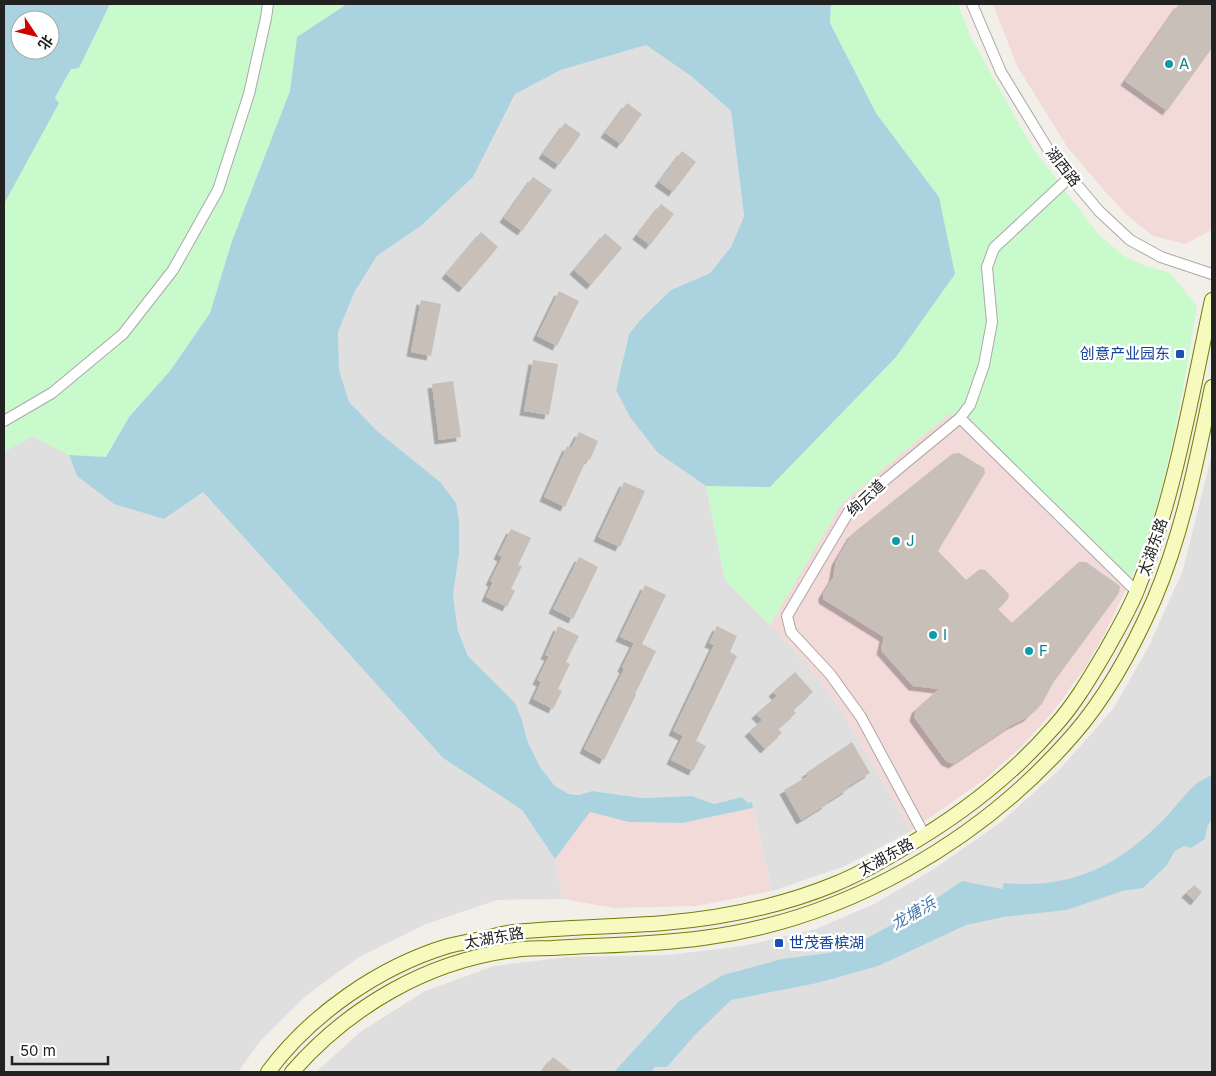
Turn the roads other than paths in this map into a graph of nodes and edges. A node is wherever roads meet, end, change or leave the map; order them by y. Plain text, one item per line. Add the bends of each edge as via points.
1 (268, 4) edge
2 (972, 4) edge
3 (1070, 177) junction
4 (1212, 274) edge
5 (1212, 300) edge
6 (1212, 387) edge
7 (960, 418) junction
8 (4, 421) edge
9 (1137, 592) junction
10 (925, 836) junction
11 (268, 1072) edge
12 (292, 1072) edge

1 - 8 street via 249,94 218,190 173,270 123,334 52,394
2 - 3 street, 湖西路 via 1001,72 1051,154
3 - 4 street, 湖西路 via 1099,212 1130,240 1161,257
3 - 7 street, 绚云道 via 994,248 987,267 992,322 984,365 970,405
5 - 9 main road, 太湖东路 via 1174,480
6 - 12 main road, 太湖东路 via 1171,558 1137,636 1106,690 1073,734 1036,773 1001,805 949,844 887,880 829,906 756,928 660,943 514,950 462,961 386,993 360,1009 310,1051
7 - 9 street
7 - 10 street, 绚云道 via 851,508 787,616 791,632 830,674 861,717
9 - 10 main road, 太湖东路 via 1090,678 1056,725 990,790
10 - 11 main road, 太湖东路 via 837,884 749,909 663,923 511,932 448,946 412,960 352,994 296,1039

